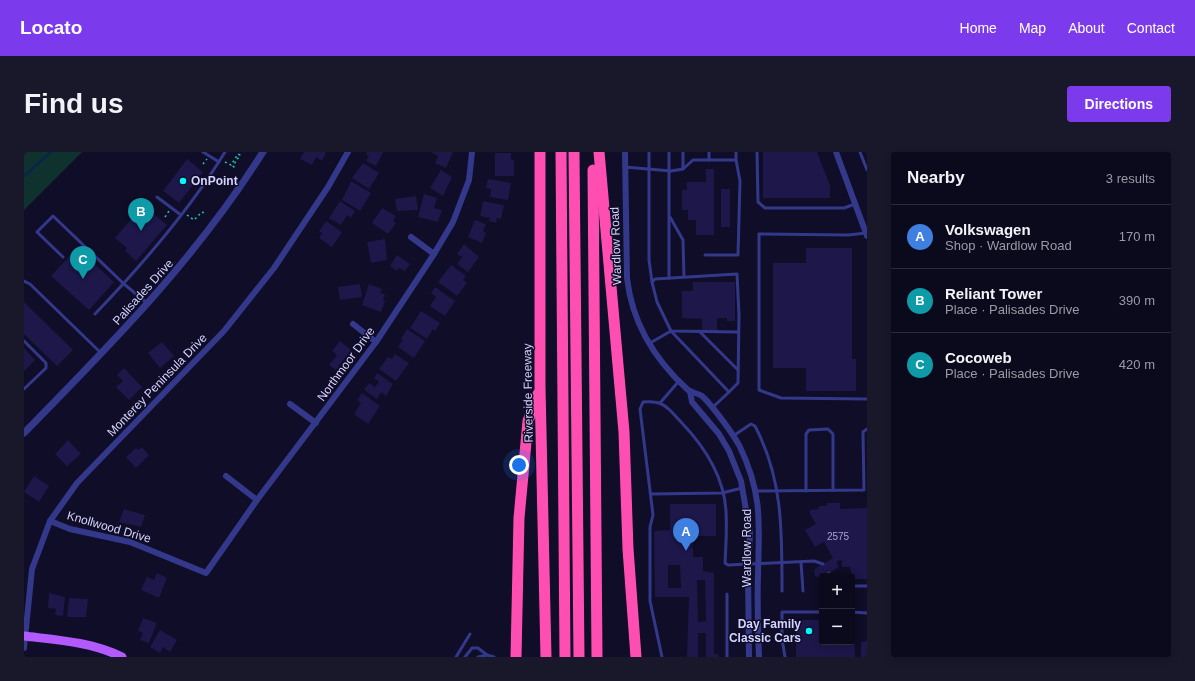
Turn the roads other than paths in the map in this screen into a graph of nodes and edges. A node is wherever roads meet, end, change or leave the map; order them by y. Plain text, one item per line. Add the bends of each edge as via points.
1 (203, 152) edge
2 (225, 152) edge
3 (263, 152) edge
4 (348, 152) edge
5 (472, 152) edge
6 (540, 152) edge
7 (561, 152) edge
8 (574, 152) edge
9 (593, 152) edge
10 (599, 152) edge
11 (625, 152) edge
12 (649, 152) edge
13 (669, 152) edge
14 (683, 152) edge
15 (709, 152) edge
16 (736, 152) edge
17 (757, 152) edge
18 (836, 152) edge
19 (860, 152) edge
20 (709, 160) junction
21 (736, 160) junction
22 (219, 162) junction
23 (625, 167) junction
24 (649, 169) junction
25 (683, 169) junction
26 (669, 170) junction
27 (867, 170) edge
28 (157, 198) dead end
29 (855, 204) junction
30 (181, 215) junction
31 (669, 215) junction
32 (866, 235) edge
33 (411, 237) dead end
34 (434, 254) junction
35 (705, 255) dead end
36 (62, 257) dead end
37 (684, 277) junction
38 (669, 278) junction
39 (24, 281) edge
40 (652, 282) junction
41 (124, 284) junction
42 (149, 304) junction
43 (95, 314) dead end
44 (353, 324) dead end
45 (671, 331) junction
46 (699, 331) junction
47 (738, 332) junction
48 (24, 341) edge
49 (376, 342) junction
50 (649, 344) junction
51 (102, 353) junction
52 (738, 370) junction
53 (679, 380) junction
54 (540, 387) junction
55 (24, 388) edge
56 (690, 391) junction
57 (729, 392) junction
58 (867, 399) edge
59 (660, 403) junction
60 (290, 404) dead end
61 (712, 408) junction
62 (316, 423) junction
63 (867, 429) edge
64 (24, 433) edge
65 (733, 436) junction
66 (739, 446) junction
67 (729, 451) junction
68 (226, 476) dead end
69 (742, 488) junction
70 (833, 490) junction
71 (866, 490) edge
72 (755, 491) junction
73 (778, 491) junction
74 (806, 491) junction
75 (722, 492) junction
76 (651, 494) junction
77 (257, 500) junction
78 (50, 521) junction
79 (801, 562) junction
80 (749, 564) junction
81 (782, 564) junction
82 (823, 564) dead end
83 (758, 565) junction
84 (206, 573) joint
85 (855, 586) edge
86 (867, 586) edge
87 (782, 591) dead end
88 (803, 591) dead end
89 (727, 594) dead end
90 (819, 612) edge
91 (855, 612) edge
92 (867, 612) edge
93 (470, 634) dead end
94 (25, 636) edge
95 (24, 648) edge
96 (487, 655) junction
97 (122, 657) edge
98 (456, 657) edge
99 (465, 657) edge
100 (478, 657) edge
101 (494, 657) edge
102 (516, 657) edge
103 (546, 657) edge
104 (565, 657) edge
105 (579, 657) edge
106 (597, 657) edge
107 (636, 657) edge
108 (662, 657) edge
109 (727, 657) edge
110 (748, 657) edge
111 (759, 657) edge
112 (785, 657) edge

1 - 22 lane
2 - 22 lane
3 - 42 street, Palisades Drive via 212,228
4 - 78 street, Monterey Peninsula Drive via 274,268 224,331 77,483
5 - 34 street, Northmoor Drive via 469,180 453,222
6 - 54 highway, Riverside Freeway
7 - 104 highway
8 - 105 highway
9 - 106 highway
10 - 107 highway via 624,432 628,549
11 - 23 street, Wardlow Road
12 - 24 lane
13 - 26 lane
14 - 25 lane
15 - 20 lane
16 - 21 lane
17 - 29 lane via 758,202 761,206 844,208
18 - 29 street
19 - 27 lane
20 - 21 lane
20 - 25 lane via 693,160
21 - 35 lane via 740,181 738,255
22 - 30 lane
23 - 24 lane
23 - 50 street, Wardlow Road via 629,297
24 - 26 lane
24 - 40 lane via 649,266
25 - 26 lane
26 - 31 lane
28 - 30 lane
29 - 32 street
30 - 41 lane
31 - 37 lane via 683,240
31 - 38 lane
32 - 58 lane via 759,234 759,390 781,398
33 - 34 street
34 - 49 street, Northmoor Drive
36 - 41 lane via 37,232 53,216
37 - 38 lane
37 - 47 lane via 737,274
38 - 40 lane via 655,279
39 - 51 lane
40 - 45 lane via 657,302
41 - 42 lane
41 - 43 lane
42 - 51 street, Palisades Drive
44 - 49 street
45 - 46 lane
45 - 50 lane
45 - 57 lane
46 - 47 lane
46 - 52 lane
47 - 52 lane
48 - 55 lane via 46,363 46,368
49 - 62 street, Northmoor Drive
50 - 53 street, Wardlow Road
51 - 64 street, Palisades Drive
52 - 57 lane via 738,384
53 - 56 street, Wardlow Road
53 - 59 lane
54 - 102 highway via 528,421 519,518
54 - 103 highway, Riverside Freeway
56 - 61 street, Wardlow Road via 701,396
56 - 67 street, Wardlow Road via 692,402
57 - 61 lane
59 - 75 lane via 666,406 697,439 714,468
59 - 76 lane via 643,402 640,409
60 - 62 street
61 - 65 street, Wardlow Road
62 - 77 street, Northmoor Drive
63 - 71 lane via 863,432
65 - 66 street, Wardlow Road
65 - 73 lane via 751,424 755,426 772,466
66 - 67 street
66 - 72 street, Wardlow Road via 752,476
67 - 69 street, Wardlow Road
68 - 77 street
69 - 75 lane
69 - 80 street, Wardlow Road via 750,533
70 - 71 lane
70 - 74 lane
70 - 74 lane via 833,434 828,429 809,430 806,434
72 - 73 lane
72 - 83 street, Wardlow Road via 759,508
73 - 74 lane
73 - 81 lane
75 - 76 lane
75 - 80 lane via 726,510 725,564
76 - 108 lane via 653,515 650,527 650,601
77 - 84 street, Northmoor Drive
78 - 84 street, Knollwood Drive via 70,529 130,542
78 - 94 street, Monterey Peninsula Drive via 32,569
79 - 81 lane
79 - 82 lane
79 - 88 lane
80 - 83 lane
80 - 110 street, Wardlow Road
81 - 83 lane
81 - 87 lane
83 - 111 street, Wardlow Road
85 - 86 lane
89 - 109 lane
90 - 112 lane via 782,612
91 - 92 lane
93 - 98 lane
94 - 95 street, Monterey Peninsula Drive
94 - 97 main road via 75,642
96 - 99 lane via 472,648
96 - 100 lane
96 - 101 lane

